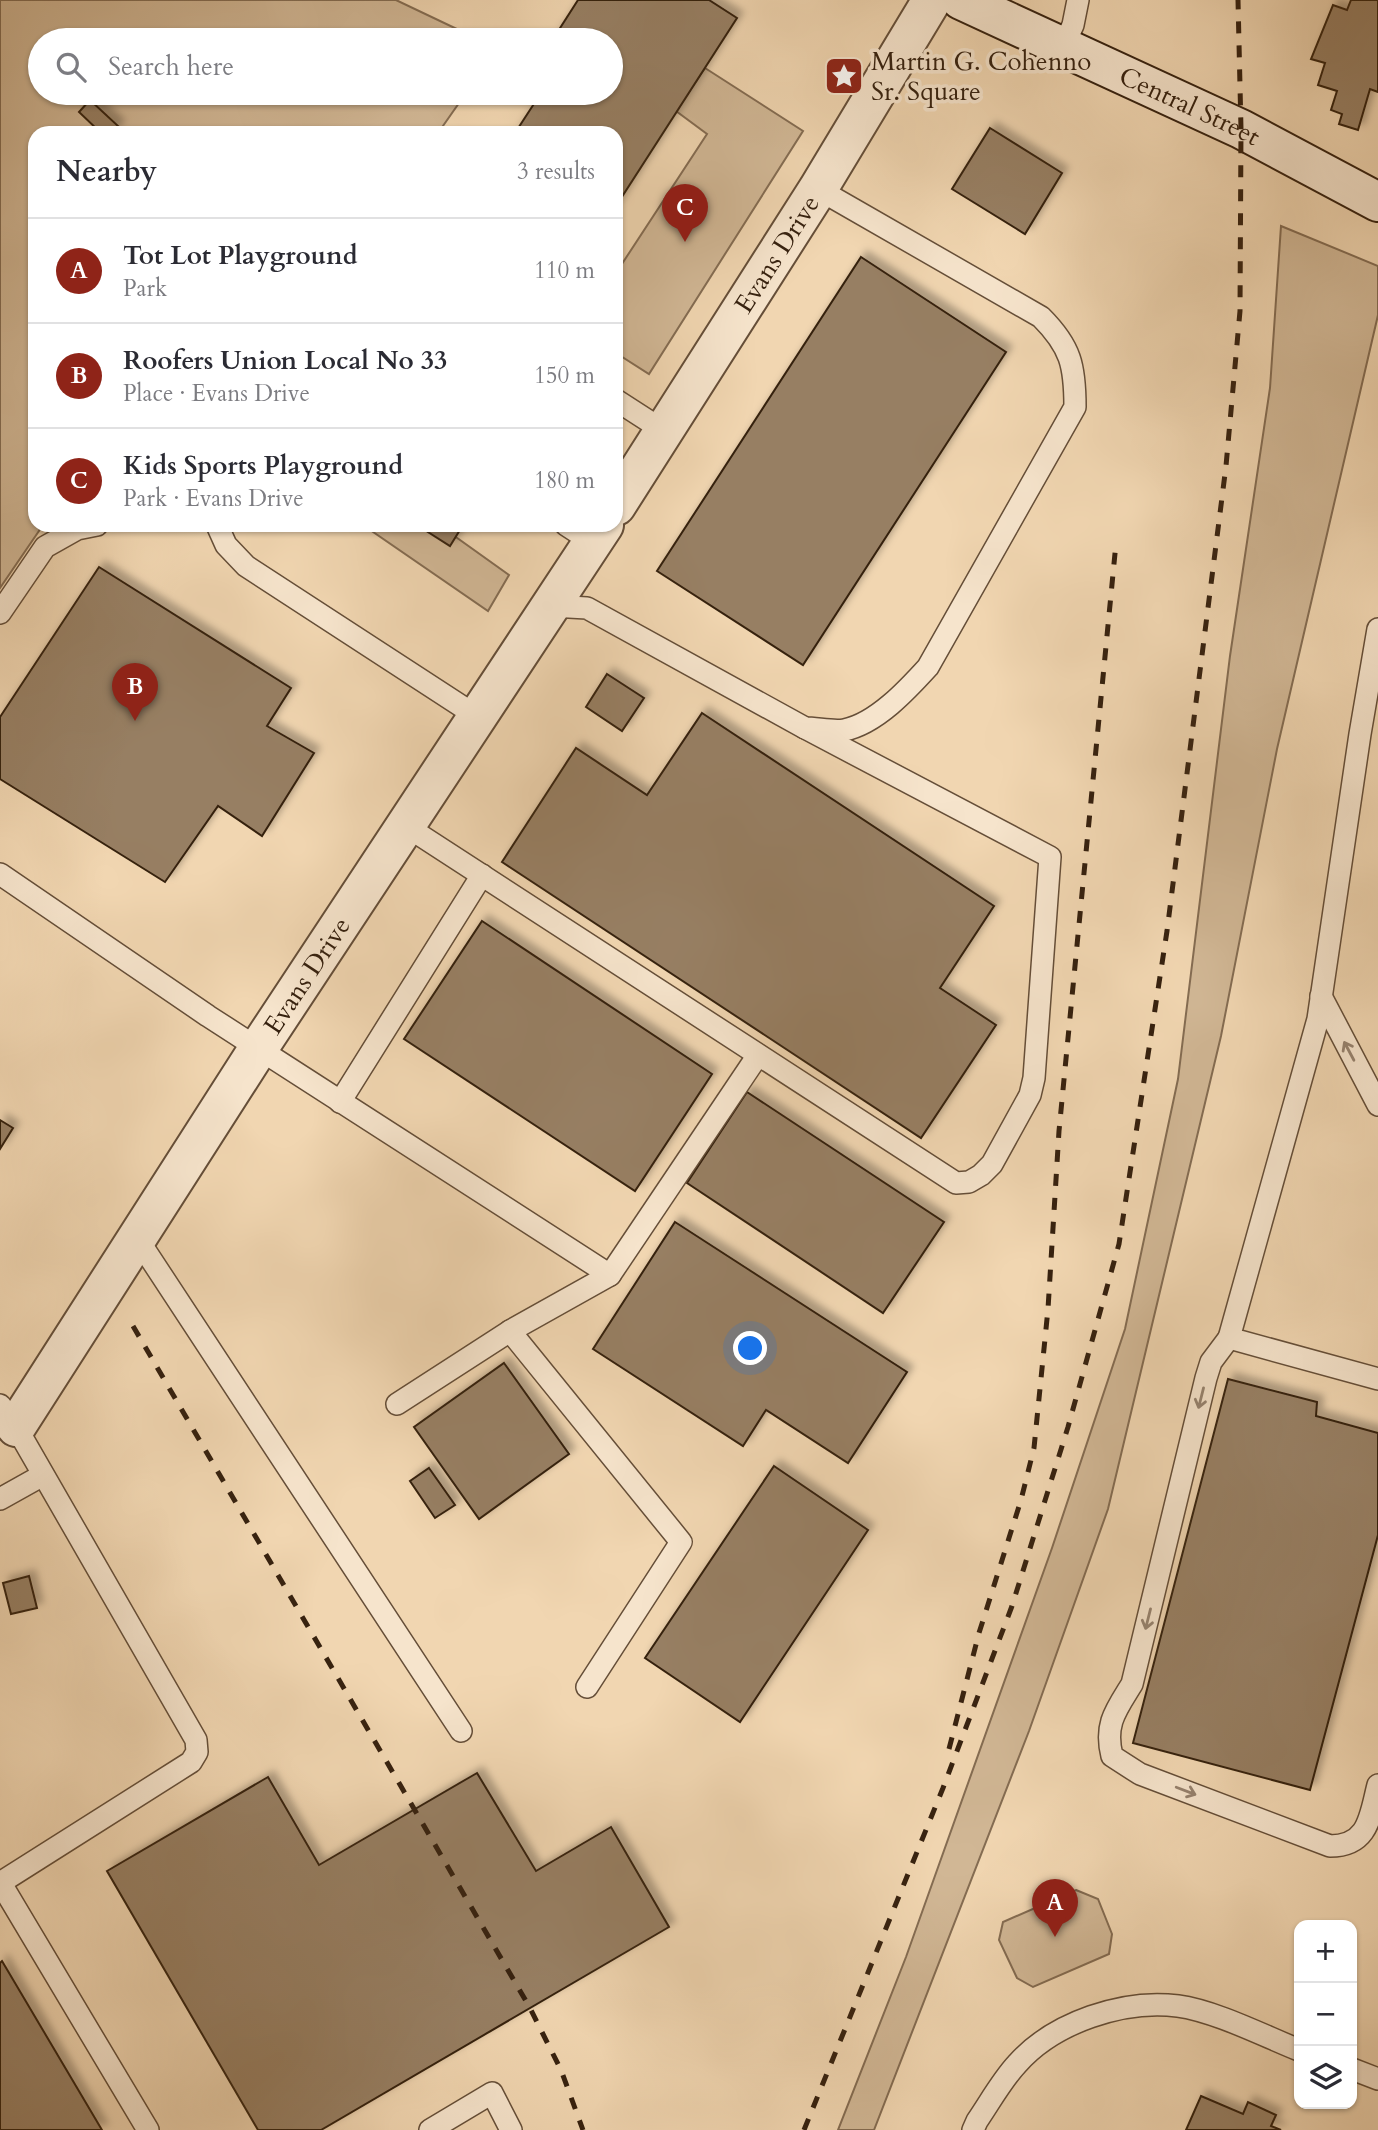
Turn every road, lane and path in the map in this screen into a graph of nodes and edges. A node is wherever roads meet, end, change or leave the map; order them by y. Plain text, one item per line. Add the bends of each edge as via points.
1 (933, 0) edge
2 (961, 0) edge
3 (1078, 0) edge
4 (1063, 47) junction
5 (818, 188) junction
6 (1378, 202) edge
7 (623, 405) edge
8 (664, 431) junction
9 (623, 495) edge
10 (72, 532) edge
11 (220, 532) edge
12 (587, 532) edge
13 (551, 606) junction
14 (0, 613) edge
15 (1378, 629) edge
16 (478, 717) junction
17 (805, 728) junction
18 (406, 826) junction
19 (0, 874) edge
20 (482, 875) junction
21 (1321, 996) junction
22 (258, 1049) junction
23 (758, 1055) junction
24 (340, 1102) junction
25 (1378, 1105) edge
26 (137, 1238) junction
27 (610, 1275) junction
28 (510, 1331) junction
29 (1229, 1338) junction
30 (1378, 1379) edge
31 (397, 1404) dead end
32 (8, 1416) edge
33 (43, 1475) junction
34 (0, 1499) edge
35 (587, 1687) dead end
36 (461, 1731) dead end
37 (1378, 1786) edge
38 (0, 1883) edge
39 (1294, 2048) edge
40 (1357, 2071) edge
41 (1378, 2079) edge
42 (148, 2130) edge
43 (430, 2130) edge
44 (510, 2130) edge
45 (973, 2130) edge

1 - 5 street, Evans Drive
2 - 4 street, Central Street
3 - 4 lane
4 - 6 street, Central Street via 1241,129
5 - 8 street, Evans Drive
5 - 17 lane via 1041,317 1058,333 1069,354 1075,407 929,667 900,698 868,720 844,730
7 - 8 lane
8 - 9 street, Evans Drive
10 - 14 lane via 45,547
11 - 16 lane via 246,566
12 - 13 street, Evans Drive
13 - 16 street, Evans Drive
13 - 17 lane via 587,608
15 - 21 lane
16 - 18 street, Evans Drive
17 - 23 lane via 1050,857 1034,1078 1030,1095 992,1164 969,1182 956,1184
18 - 20 lane
18 - 22 street, Evans Drive
19 - 22 lane
20 - 23 lane
20 - 24 lane
25 -> 21 lane
21 - 29 lane
22 - 24 lane
22 - 26 street, Evans Drive
23 - 27 lane
24 - 27 lane
26 - 32 street, Evans Drive
26 - 36 lane
27 - 28 lane
28 - 31 lane
28 - 35 lane via 681,1542
29 - 30 lane
29 -> 37 lane via 1211,1362 1206,1378 1132,1684 1109,1726 1112,1756 1140,1774 1330,1846 1355,1842 1370,1818
32 - 33 lane
33 - 34 lane
33 - 38 lane via 196,1740 197,1752 191,1762
38 - 42 lane
39 - 45 lane via 1191,2009 1168,2006 1091,2016 1049,2038 1016,2064
40 - 41 lane
43 - 44 lane via 492,2093

